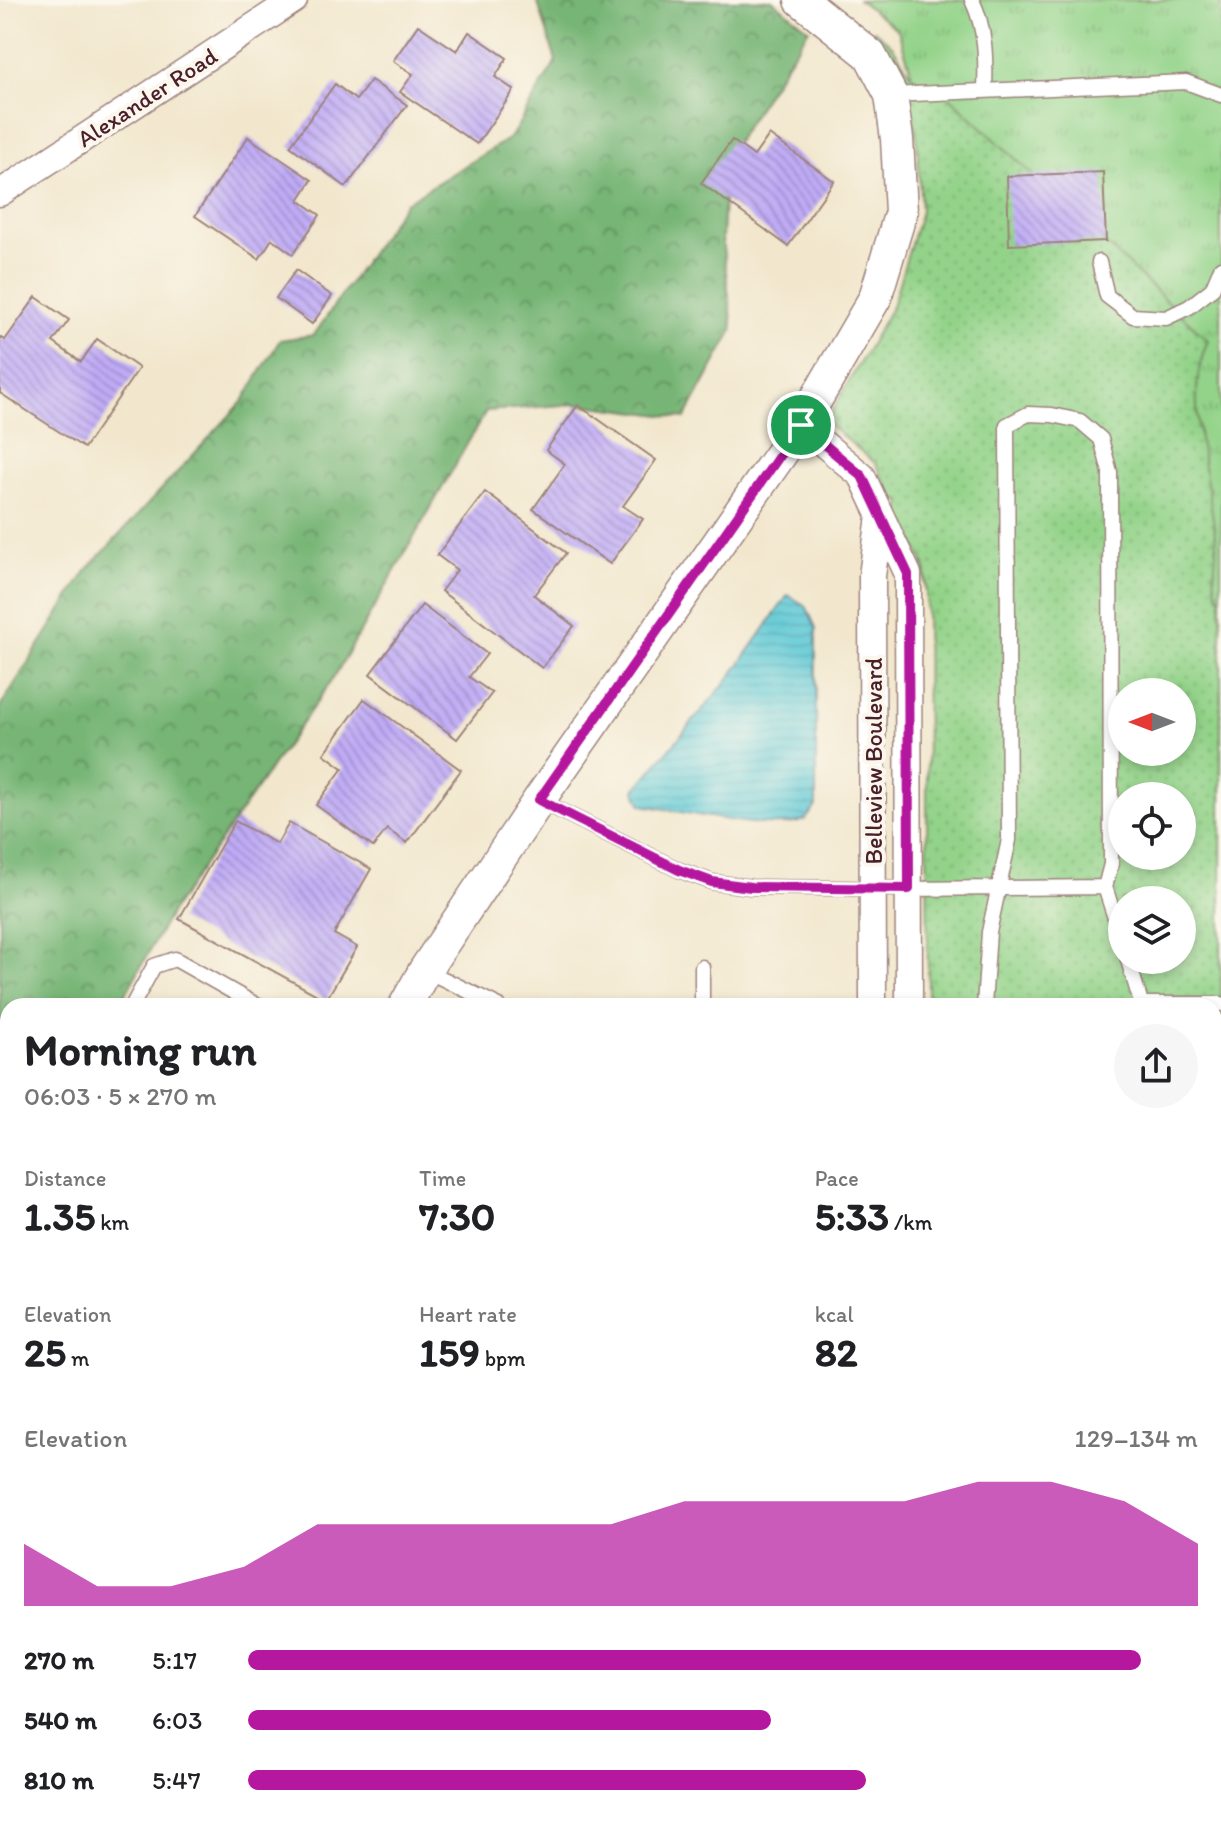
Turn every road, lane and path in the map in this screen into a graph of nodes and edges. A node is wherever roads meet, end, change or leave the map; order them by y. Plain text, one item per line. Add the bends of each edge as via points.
1 (294, 0) edge
2 (801, 0) edge
3 (972, 0) edge
4 (985, 91) junction
5 (891, 95) junction
6 (1221, 95) edge
7 (0, 193) edge
8 (1099, 262) dead end
9 (1221, 268) edge
10 (801, 425) junction
11 (880, 516) junction
12 (539, 800) junction
13 (1105, 887) junction
14 (874, 888) junction
15 (1000, 888) junction
16 (909, 889) junction
17 (1108, 896) edge
18 (702, 967) dead end
19 (425, 970) junction
20 (1132, 974) edge
21 (136, 998) edge
22 (244, 998) edge
23 (409, 998) edge
24 (483, 998) edge
25 (702, 998) edge
26 (873, 998) edge
27 (909, 998) edge
28 (985, 998) edge
29 (1140, 998) edge

1 - 7 street, Alexander Road
2 - 5 street via 870,55
3 - 4 lane via 986,50
4 - 5 lane
4 - 6 lane via 1186,82
5 - 10 street via 901,212 875,298
8 - 9 lane via 1107,296 1133,316 1166,318 1212,289
10 - 11 street, Belleview Boulevard via 862,476
10 - 12 street
11 - 14 street, Belleview Boulevard via 872,576
11 - 16 street, Belleview Boulevard via 908,574
12 - 14 lane via 712,882
12 - 19 street
13 - 15 lane
13 - 15 lane via 1111,864 1110,472 1101,439 1080,421 1028,414 1007,425 1009,840
13 - 17 lane
14 - 16 lane
14 - 26 street, Belleview Boulevard
15 - 16 lane
15 - 28 lane via 989,932
16 - 27 street, Belleview Boulevard
18 - 25 lane
19 - 23 street
19 - 24 lane
20 - 29 lane
21 - 22 lane via 154,966 175,959

